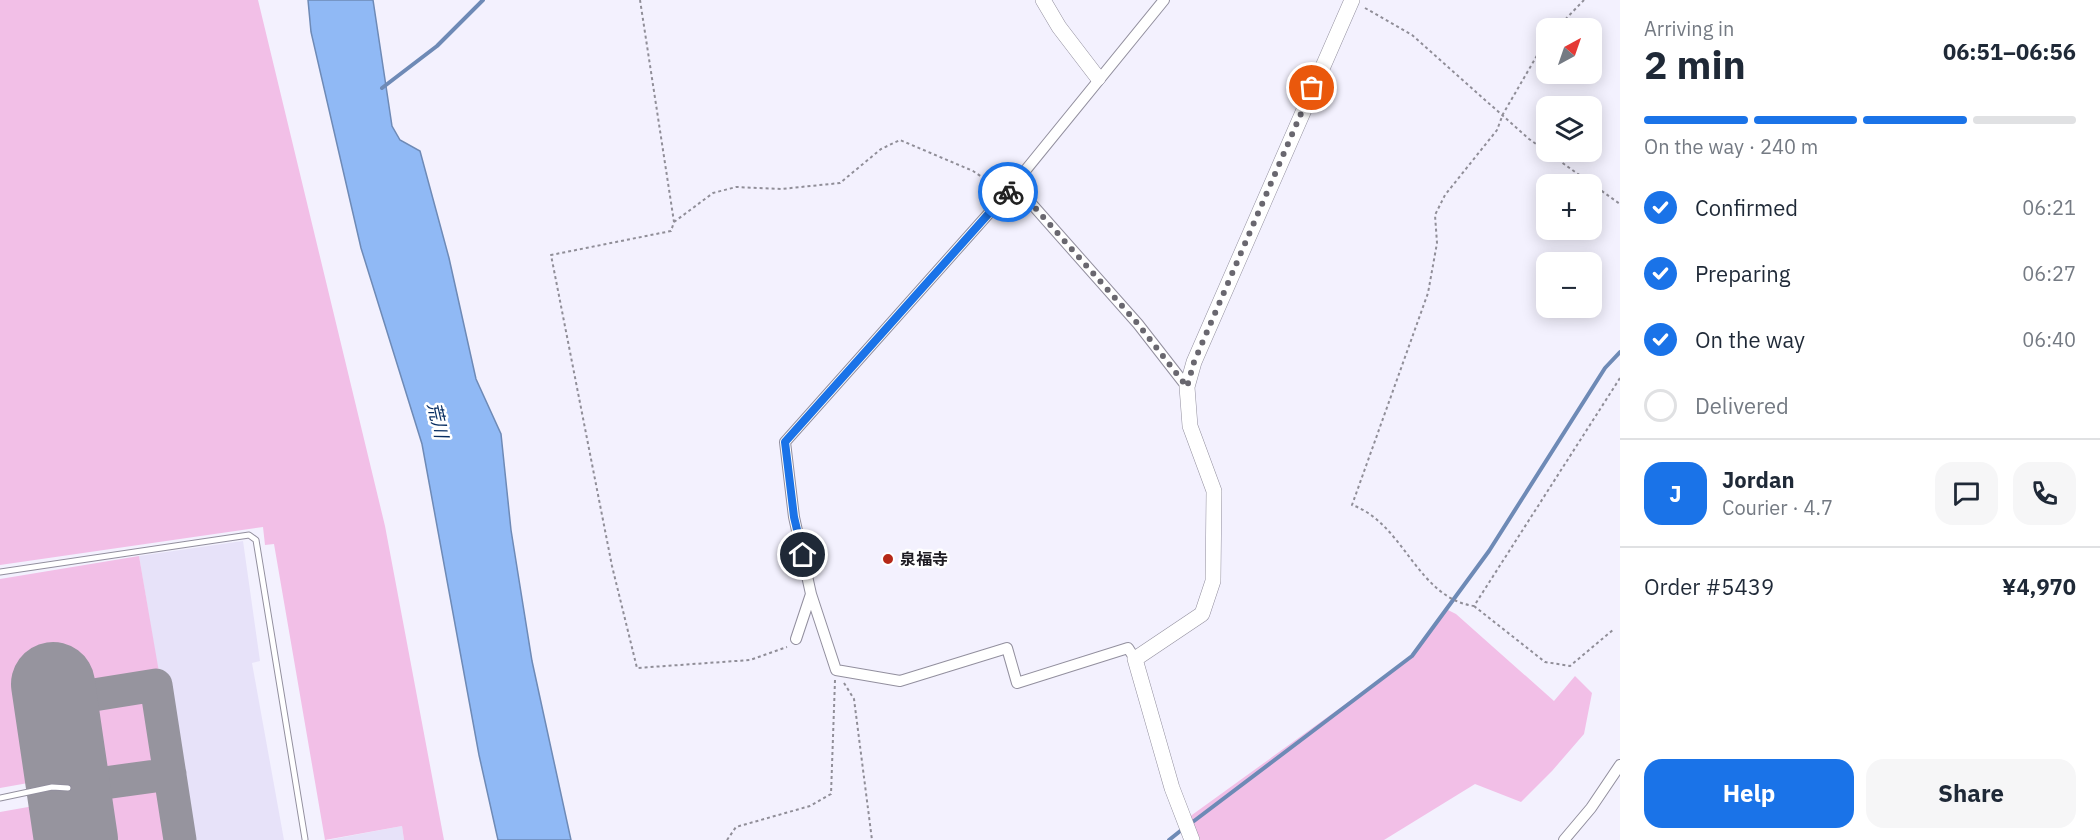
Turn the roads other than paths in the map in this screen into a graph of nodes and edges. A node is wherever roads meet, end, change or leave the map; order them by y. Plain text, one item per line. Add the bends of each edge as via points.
1 (1043, 0) edge
2 (1164, 0) edge
3 (1352, 0) edge
4 (1098, 78) junction
5 (1014, 184) junction
6 (1187, 387) junction
7 (0, 572) edge
8 (811, 594) junction
9 (796, 639) road end
10 (1135, 659) junction
11 (1620, 765) edge
12 (69, 788) dead end
13 (0, 798) edge
14 (305, 839) edge
15 (1192, 840) edge
16 (1564, 840) edge

1 - 4 street
2 - 4 street
3 - 6 street via 1194,362
4 - 5 street
5 - 6 street via 1138,324
5 - 8 street via 785,442 794,517
6 - 10 street via 1190,426 1214,491 1213,581 1202,614
7 - 14 lane via 249,536 256,540
8 - 9 street
8 - 10 street via 836,670 900,681 1007,648 1017,683 1128,648
10 - 15 street via 1172,788
11 - 16 street
12 - 13 lane

